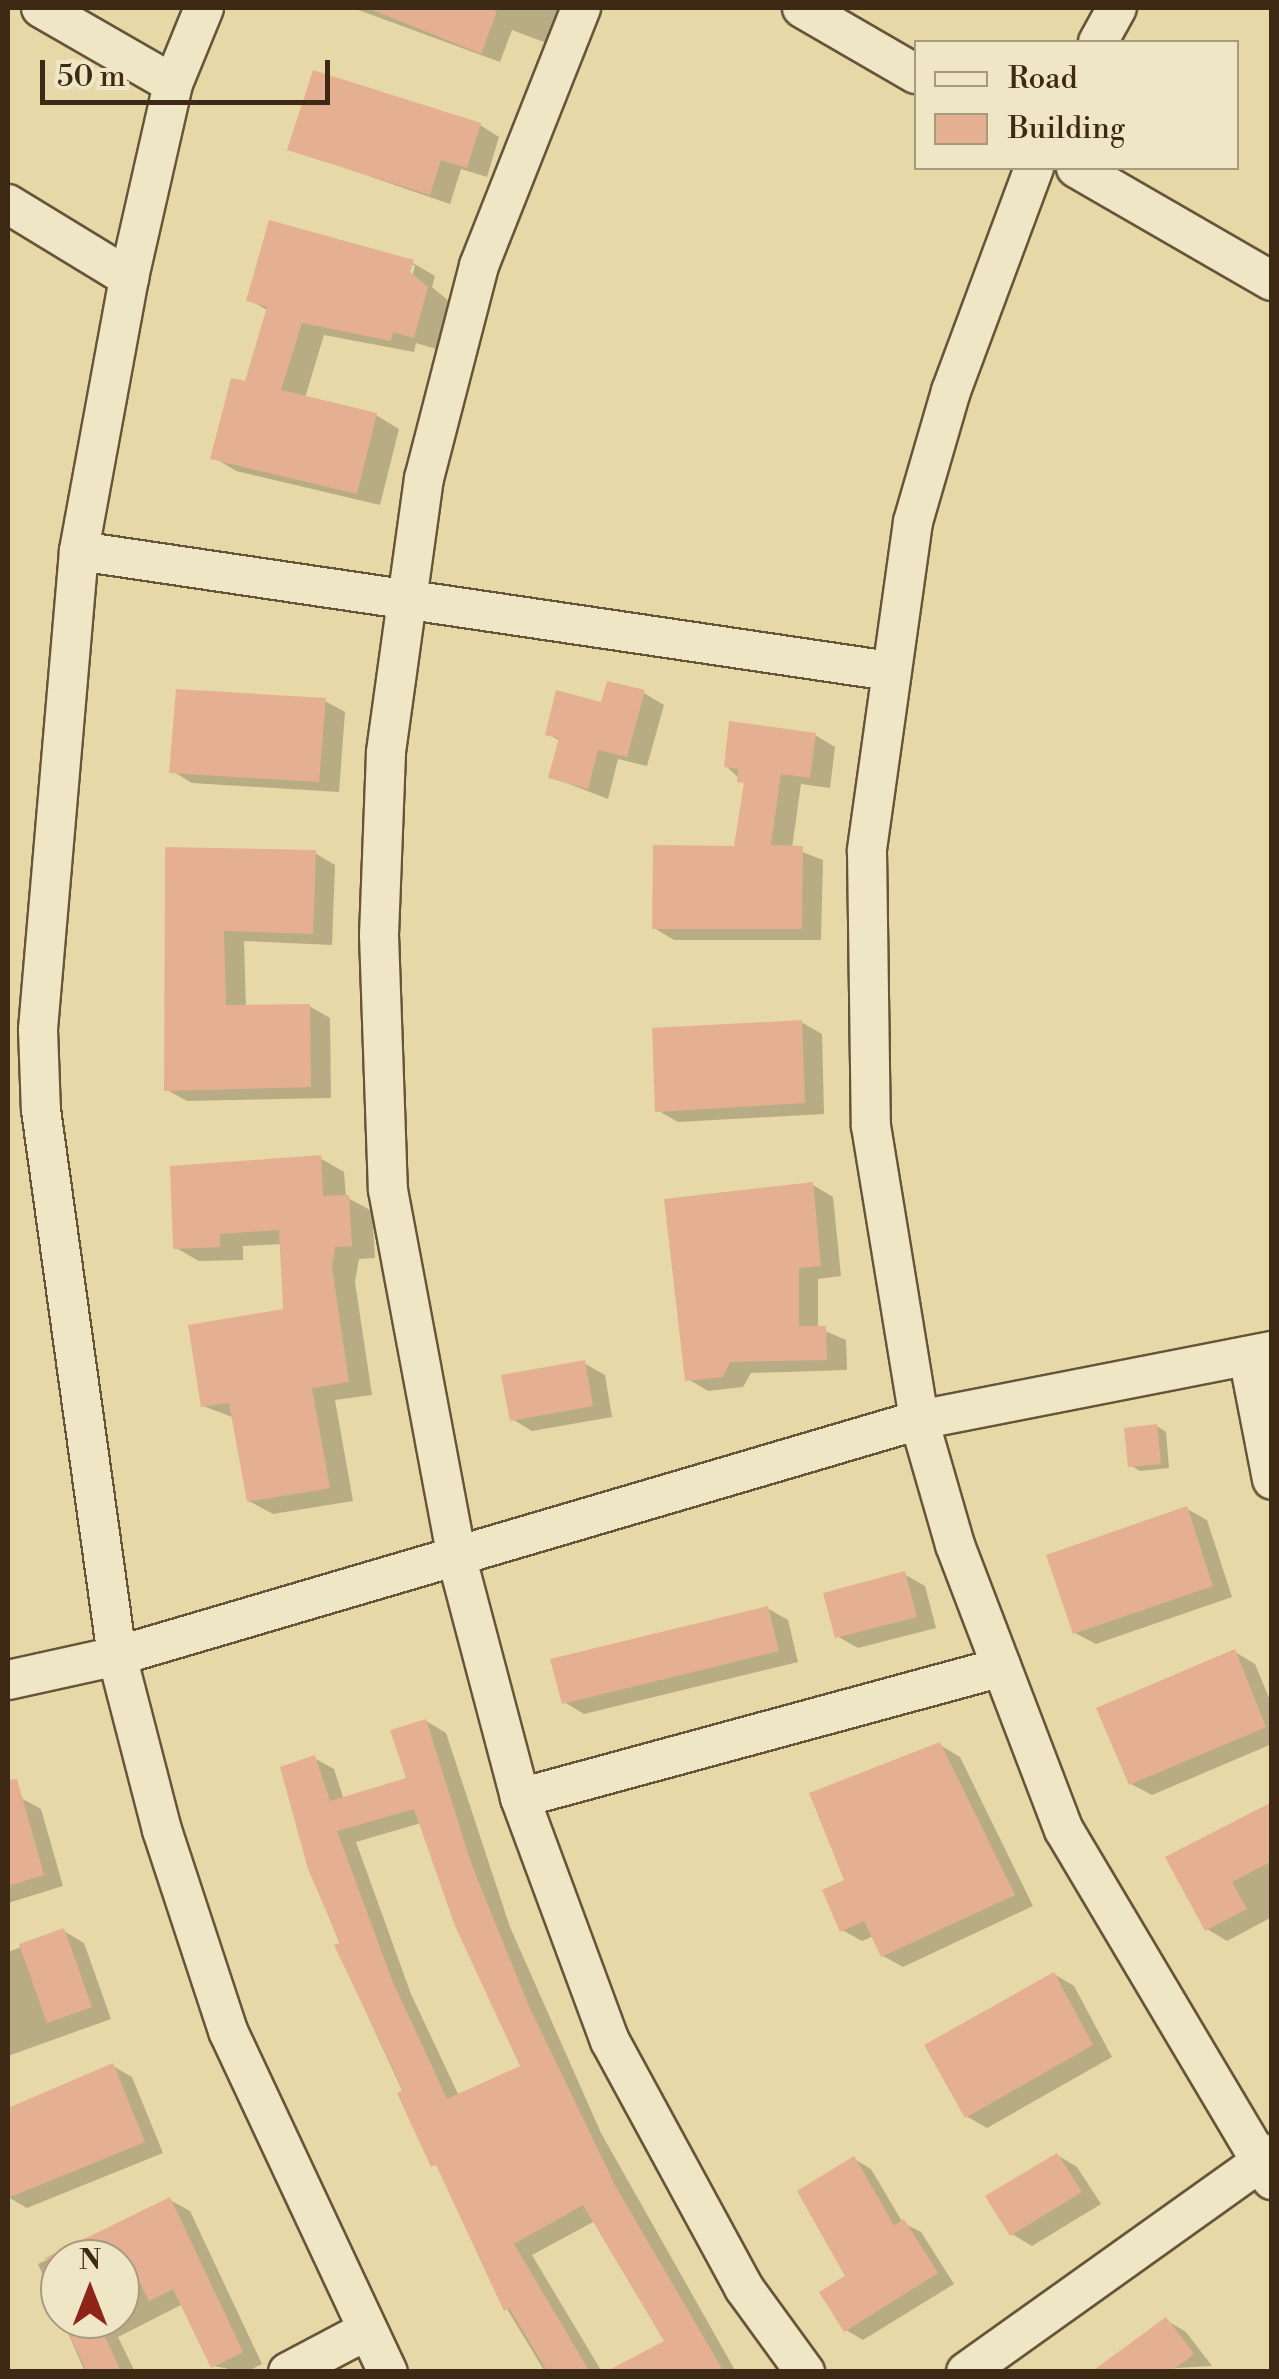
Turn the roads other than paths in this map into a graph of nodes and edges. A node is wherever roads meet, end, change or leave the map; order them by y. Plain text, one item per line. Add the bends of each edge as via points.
1 (42, 8) edge
2 (204, 8) edge
3 (582, 8) edge
4 (802, 8) edge
5 (1116, 8) edge
6 (1099, 40) edge
7 (914, 73) edge
8 (173, 84) junction
9 (1033, 170) edge
10 (1079, 170) edge
11 (8, 204) edge
12 (129, 278) junction
13 (1272, 281) edge
14 (79, 551) junction
15 (409, 600) junction
16 (890, 670) junction
17 (23, 1030) edge
18 (1260, 1354) edge
19 (918, 1420) junction
20 (1272, 1480) edge
21 (456, 1556) junction
22 (117, 1656) junction
23 (1002, 1666) junction
24 (8, 1680) edge
25 (520, 1798) junction
26 (1267, 2166) edge
27 (364, 2332) junction
28 (288, 2372) edge
29 (388, 2372) edge
30 (804, 2372) edge
31 (966, 2372) edge

1 - 8 street
2 - 8 street
3 - 15 street via 479,266 457,340 424,478
4 - 7 street
5 - 6 street
8 - 12 street
9 - 16 street via 951,391 919,504
10 - 13 street
11 - 12 street
12 - 14 street
14 - 15 street
14 - 17 street
15 - 16 street
15 - 21 street via 386,754 379,935 383,1114 388,1190
16 - 19 street via 867,851 871,1126
17 - 22 street via 41,1110
18 - 19 street
18 - 20 street
19 - 21 street
19 - 23 street via 955,1544
21 - 22 street
21 - 25 street
22 - 24 street
22 - 27 street via 162,1830 228,2031
23 - 25 street
23 - 26 street via 1064,1830
25 - 30 street via 610,2042 744,2288
26 - 31 street
27 - 28 street
27 - 29 street

